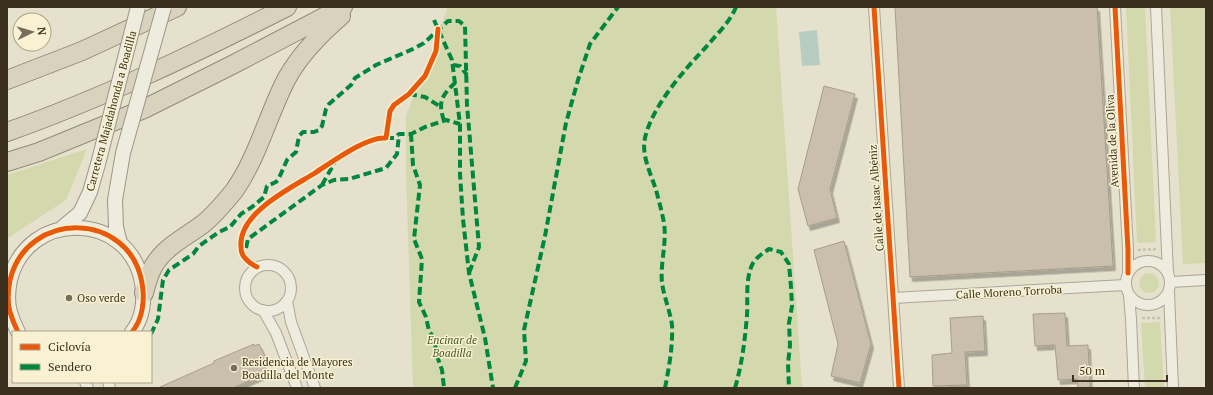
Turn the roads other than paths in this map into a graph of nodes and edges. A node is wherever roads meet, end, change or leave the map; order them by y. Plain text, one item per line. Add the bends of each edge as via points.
1 (138, 7) edge
2 (164, 7) edge
3 (177, 7) edge
4 (287, 7) edge
5 (343, 7) edge
6 (354, 7) edge
7 (874, 7) edge
8 (1115, 7) edge
9 (1156, 7) edge
10 (7, 80) edge
11 (7, 132) edge
12 (7, 162) edge
13 (62, 228) junction
14 (120, 243) junction
15 (1128, 273) junction
16 (1206, 280) edge
17 (1169, 282) junction
18 (1125, 285) junction
19 (7, 290) edge
20 (144, 293) junction
21 (1129, 295) junction
22 (893, 298) junction
23 (287, 301) junction
24 (263, 310) junction
25 (18, 331) edge
26 (132, 331) edge
27 (297, 388) edge
28 (315, 388) edge
29 (898, 388) edge
30 (1134, 388) edge
31 (1173, 388) edge

1 - 13 street, Carretera Majadahonda a Boadilla, bridge via 90,192 80,213
2 - 14 street, Carretera Majadahonda a Boadilla, bridge via 123,153 115,200 116,227
3 - 10 highway via 82,51
4 - 11 highway via 96,97
5 - 12 highway via 144,109 39,152
6 - 20 highway via 322,32 303,53 288,77 248,167 234,190 204,224 166,251 156,262
7 - 22 street, Calle de Isaac Albéniz
8 - 15 street, Avenida de la Oliva
9 - 17 street
13 - 14 street via 82,227 96,230
13 - 19 street via 41,236 25,250 13,268
14 - 20 street via 135,263
15 - 17 street via 1136,264 1148,261 1160,264
15 - 18 street
16 - 17 street
17 - 21 street via 1161,302 1150,306 1138,304
17 - 31 street
18 - 21 street
18 - 22 street, Calle Moreno Torroba
19 - 25 street via 10,312
20 - 26 street via 142,312
21 - 30 street
22 - 29 street, Calle de Isaac Albéniz
23 - 24 street via 276,310
23 - 24 street via 292,286 286,272 279,267 264,265 251,272 245,287 250,302
23 - 28 street via 291,322
24 - 27 street via 276,333

